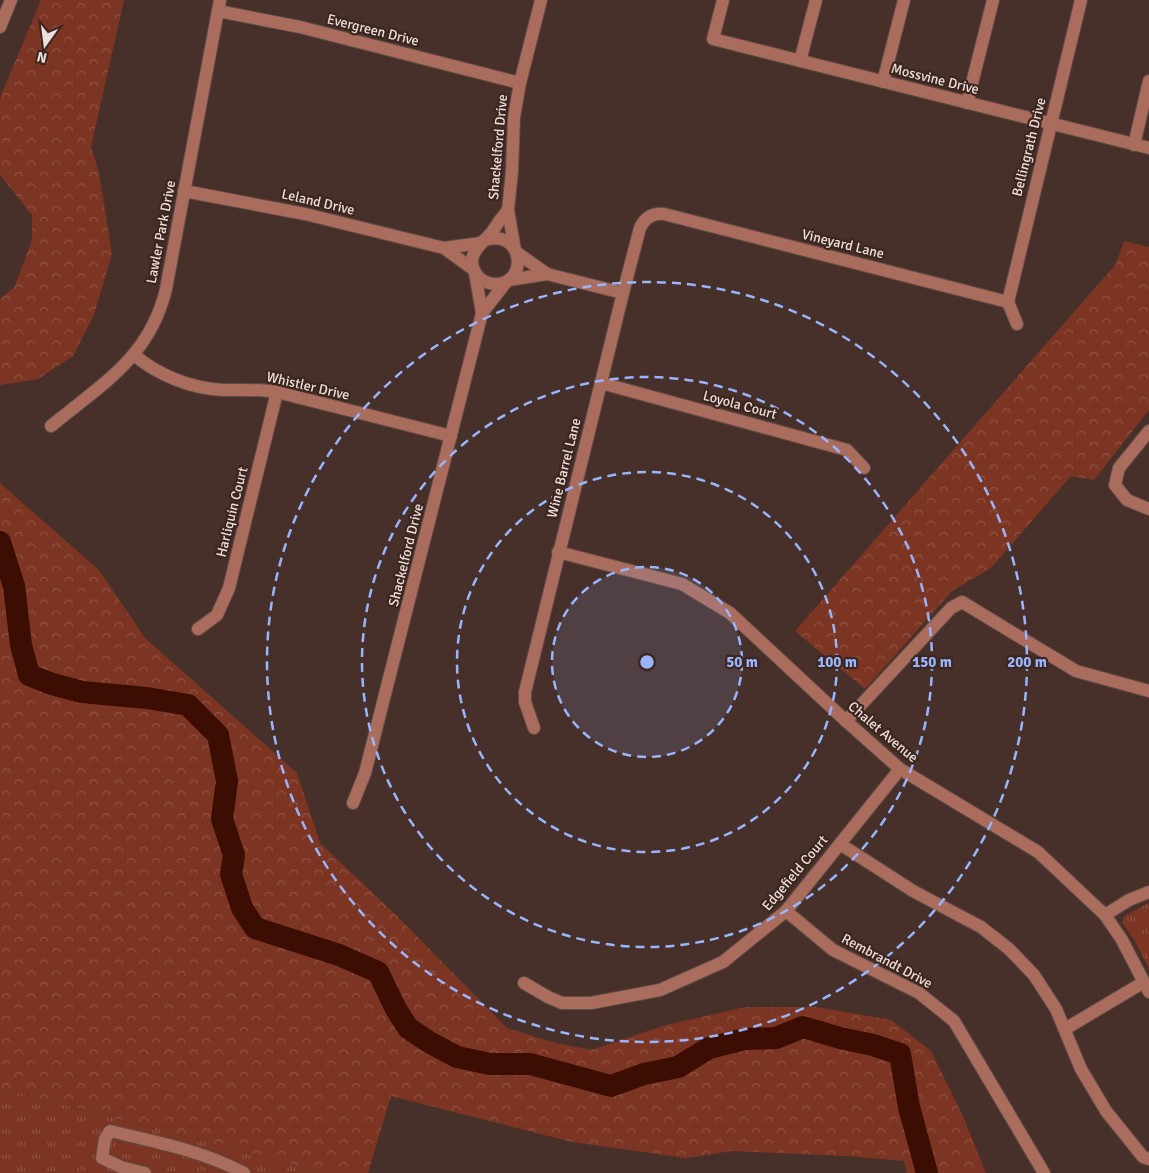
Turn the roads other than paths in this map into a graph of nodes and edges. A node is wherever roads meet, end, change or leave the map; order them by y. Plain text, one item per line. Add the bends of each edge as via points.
1 (12, 0) edge
2 (541, 0) edge
3 (723, 0) edge
4 (816, 0) edge
5 (904, 0) edge
6 (993, 0) edge
7 (1082, 0) edge
8 (219, 6) edge
9 (0, 27) edge
10 (800, 61) junction
11 (1149, 81) edge
12 (520, 82) junction
13 (883, 82) junction
14 (967, 103) junction
15 (1050, 124) junction
16 (1134, 145) junction
17 (1149, 148) edge
18 (184, 191) junction
19 (508, 210) junction
20 (648, 217) joint
21 (482, 242) junction
22 (444, 248) junction
23 (516, 251) junction
24 (474, 271) junction
25 (547, 274) junction
26 (508, 281) junction
27 (623, 293) junction
28 (1008, 302) junction
29 (482, 313) junction
30 (1017, 324) dead end
31 (134, 355) junction
32 (601, 383) junction
33 (277, 392) junction
34 (51, 426) dead end
35 (1149, 432) edge
36 (451, 436) junction
37 (864, 468) dead end
38 (1149, 509) edge
39 (558, 552) junction
40 (198, 629) dead end
41 (1149, 690) edge
42 (846, 721) junction
43 (534, 728) dead end
44 (900, 769) junction
45 (353, 803) dead end
46 (840, 844) junction
47 (1149, 892) edge
48 (786, 911) junction
49 (1104, 915) junction
50 (524, 983) dead end
51 (1146, 987) edge
52 (1065, 1029) junction
53 (1149, 1159) edge
54 (145, 1173) edge
55 (244, 1173) edge
56 (1044, 1173) edge

1 - 9 street
2 - 12 street, Shackelford Drive
3 - 10 street, Mossvine Drive via 713,39
4 - 10 street
5 - 13 street
6 - 14 street
7 - 15 street, Bellingrath Drive
8 - 12 street, Evergreen Drive
8 - 18 street, Lawler Park Drive
10 - 13 street, Mossvine Drive
11 - 16 street
12 - 19 street, Shackelford Drive via 514,117
13 - 14 street, Mossvine Drive
14 - 15 street, Mossvine Drive
15 - 16 street, Mossvine Drive
15 - 28 street, Bellingrath Drive
16 - 17 street, Mossvine Drive
18 - 22 street, Leland Drive via 305,214
18 - 31 street, Lawler Park Drive via 163,301 148,335
19 - 21 street, Shackelford Drive
19 - 23 street, Shackelford Drive
20 - 27 street, Wine Barrel Lane via 640,228
20 - 28 street, Vineyard Lane via 664,214
21 - 22 street, Leland Drive
21 - 23 street via 502,239
21 - 24 street via 473,255
22 - 24 street, Leland Drive
23 - 25 street
23 - 26 street via 518,267
24 - 26 street via 490,284
24 - 29 street, Shackelford Drive
25 - 26 street
25 - 27 street
26 - 29 street, Shackelford Drive
27 - 32 street, Wine Barrel Lane
28 - 30 street
29 - 36 street, Shackelford Drive
31 - 33 street, Whistler Drive via 163,374 196,386
31 - 34 street, Lawler Park Drive
32 - 37 street, Loyola Court via 847,450
32 - 39 street, Wine Barrel Lane
33 - 36 street, Whistler Drive
33 - 40 street, Harliquin Court via 229,588 217,615
35 - 38 street via 1119,468 1115,485 1127,500
36 - 45 street, Shackelford Drive via 365,773
39 - 42 street, Chalet Avenue via 682,584 730,613
39 - 43 street, Wine Barrel Lane via 525,692
41 - 42 street via 1076,671 962,602 951,608
42 - 44 street, Chalet Avenue
44 - 46 street, Edgefield Court
44 - 49 street, Chalet Avenue via 1038,852
46 - 48 street, Edgefield Court
46 - 52 street via 913,891 981,927 1009,949 1034,975
47 - 49 street
48 - 50 street, Edgefield Court via 723,962 660,990 592,1003 562,1003
48 - 56 street, Rembrandt Drive via 833,950 919,992 954,1021
49 - 51 street, Chalet Avenue via 1122,940
51 - 52 street
52 - 53 street via 1081,1070 1106,1111 1143,1157
54 - 55 street via 102,1158 105,1139 110,1131 175,1147 228,1164

